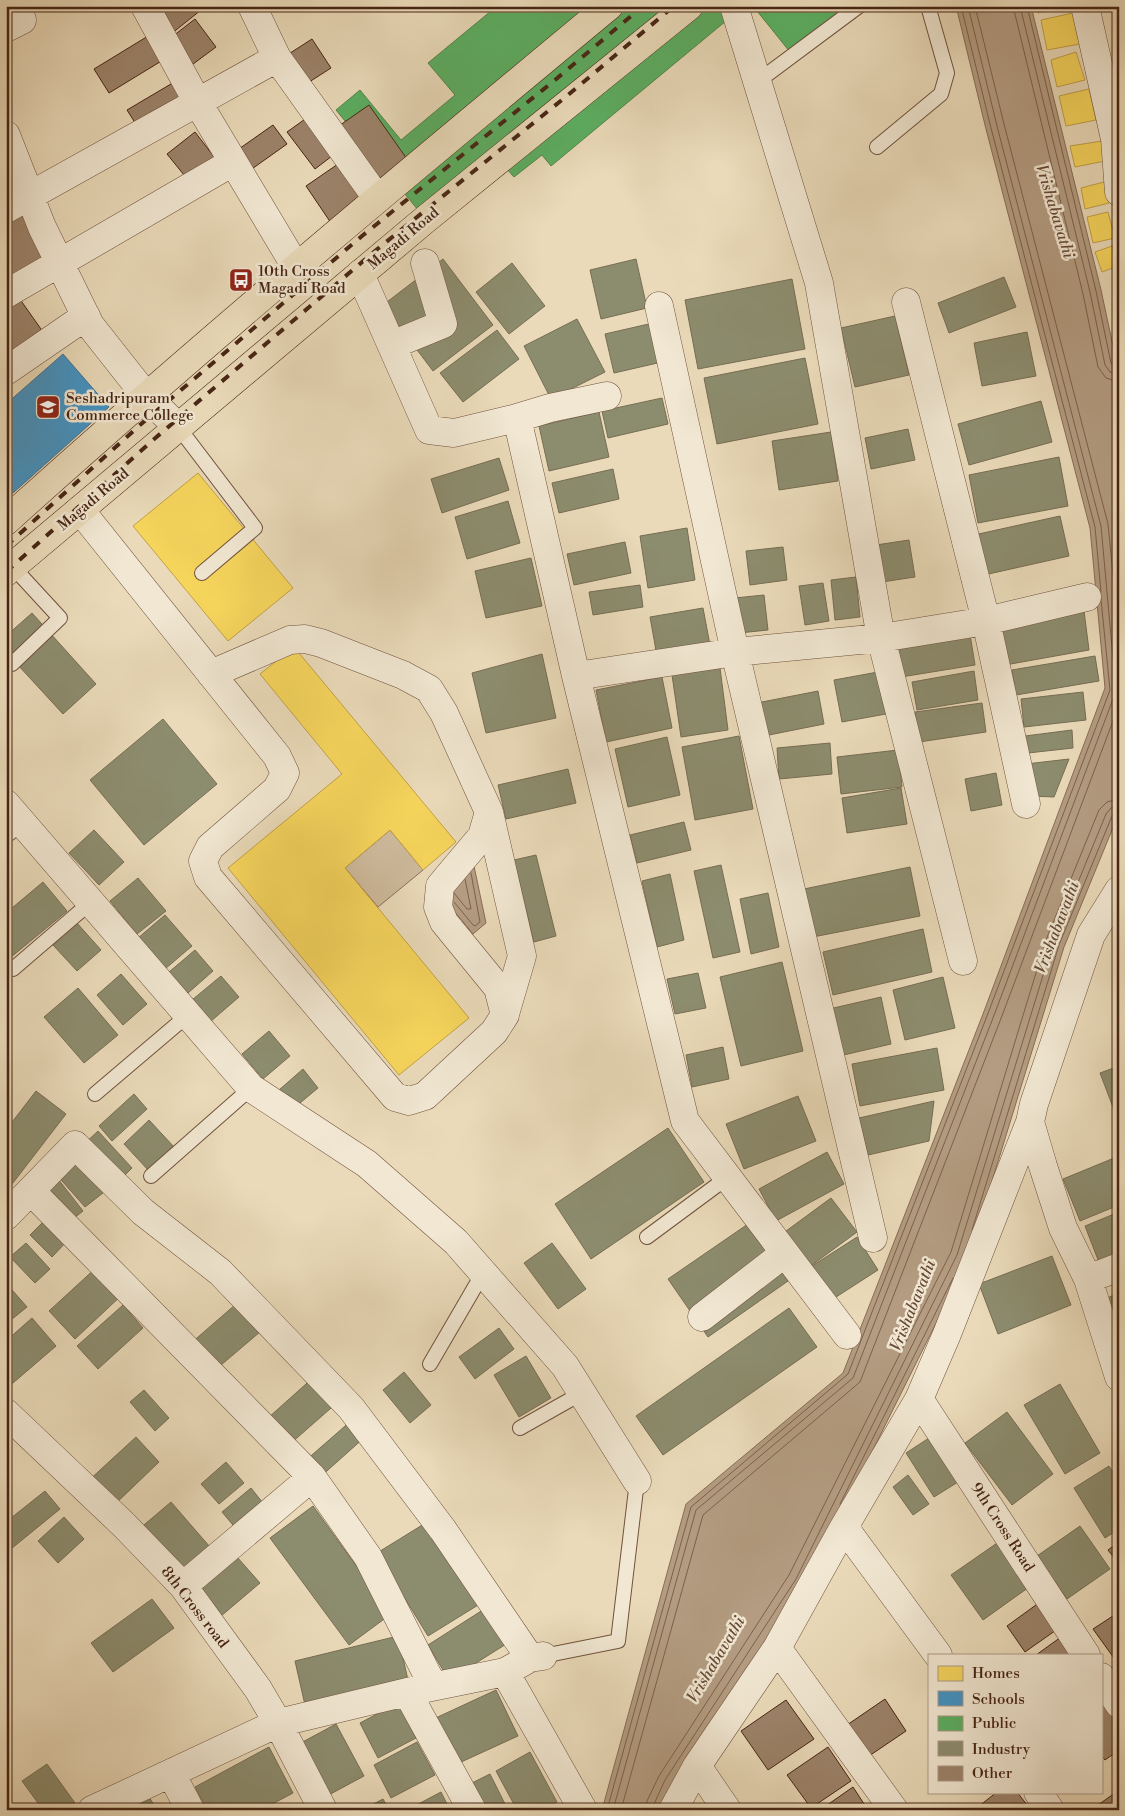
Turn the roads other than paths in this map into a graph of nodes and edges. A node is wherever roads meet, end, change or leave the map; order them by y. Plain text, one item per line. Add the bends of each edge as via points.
1 (17, 6) edge
2 (145, 6) edge
3 (252, 6) edge
4 (609, 6) edge
5 (689, 6) edge
6 (734, 6) edge
7 (859, 6) edge
8 (928, 6) edge
9 (1085, 6) edge
10 (6, 28) edge
11 (278, 58) junction
12 (758, 82) junction
13 (198, 102) junction
14 (6, 135) edge
15 (1117, 138) edge
16 (877, 147) dead end
17 (233, 162) junction
18 (1119, 192) edge
19 (377, 198) junction
20 (18, 203) edge
21 (60, 264) junction
22 (425, 264) dead end
23 (296, 268) junction
24 (360, 274) junction
25 (6, 294) edge
26 (906, 302) dead end
27 (660, 306) dead end
28 (86, 316) junction
29 (392, 345) junction
30 (6, 371) edge
31 (146, 396) junction
32 (607, 396) dead end
33 (517, 418) junction
34 (179, 428) junction
35 (80, 510) junction
36 (6, 521) edge
37 (10, 569) edge
38 (202, 573) dead end
39 (1087, 597) dead end
40 (986, 621) junction
41 (881, 638) junction
42 (736, 652) junction
43 (6, 658) edge
44 (211, 674) junction
45 (576, 676) junction
46 (1026, 804) dead end
47 (489, 812) junction
48 (12, 821) edge
49 (1119, 890) edge
50 (92, 902) junction
51 (963, 961) dead end
52 (13, 969) dead end
53 (188, 1015) junction
54 (505, 1015) junction
55 (251, 1088) junction
56 (95, 1094) dead end
57 (1030, 1122) junction
58 (151, 1176) dead end
59 (728, 1177) junction
60 (31, 1190) junction
61 (6, 1216) edge
62 (647, 1238) dead end
63 (873, 1238) dead end
64 (785, 1253) junction
65 (1119, 1267) edge
66 (483, 1273) junction
67 (1088, 1279) junction
68 (702, 1317) dead end
69 (848, 1335) dead end
70 (430, 1364) dead end
71 (1119, 1377) edge
72 (582, 1393) junction
73 (919, 1399) junction
74 (6, 1413) edge
75 (520, 1428) dead end
76 (312, 1477) junction
77 (638, 1481) joint
78 (844, 1527) junction
79 (183, 1586) junction
80 (777, 1648) junction
81 (937, 1654) edge
82 (1085, 1654) edge
83 (536, 1657) junction
84 (505, 1672) junction
85 (1102, 1678) edge
86 (433, 1686) junction
87 (407, 1692) junction
88 (1119, 1704) edge
89 (278, 1723) junction
90 (697, 1766) junction
91 (171, 1773) junction
92 (1039, 1794) edge
93 (92, 1810) edge
94 (190, 1810) edge
95 (323, 1810) edge
96 (472, 1810) edge
97 (583, 1810) edge
98 (673, 1810) edge
99 (727, 1810) edge
100 (894, 1810) edge
101 (1050, 1810) edge

1 - 10 street via 22,20
2 - 13 street
3 - 11 street
4 - 19 main road
5 - 24 main road, Magadi Road
6 - 12 street
7 - 12 lane
8 - 16 lane via 947,73 941,94
9 - 15 street
11 - 13 street
11 - 19 street
12 - 41 street via 819,284
13 - 17 street
13 - 20 street
14 - 20 street
15 - 18 street
17 - 21 street
17 - 23 street
19 - 23 main road
20 - 21 street
21 - 25 street
21 - 28 street
22 - 29 street via 444,324
23 - 31 main road
24 - 29 street
24 - 34 main road, Magadi Road
26 - 40 street
27 - 42 street
28 - 30 street
28 - 31 street
29 - 33 street via 429,430 454,433
31 - 34 street
31 - 36 main road
32 - 33 street
33 - 45 street
34 - 35 main road, Magadi Road
34 - 38 lane via 256,528
35 - 37 main road, Magadi Road
35 - 44 street
37 - 43 lane via 60,618 12,664
39 - 40 street
40 - 41 street
40 - 46 street
41 - 42 street
41 - 51 street
42 - 45 street
42 - 63 street
44 - 47 street via 290,640 305,639 403,675 429,689 444,712
44 - 54 street via 277,756 286,774 277,789 210,847 203,861 208,877 395,1097 409,1100 425,1096 494,1032
45 - 59 street via 685,1121
47 - 54 street via 522,956
47 - 54 street via 482,836 440,886 438,907 444,922 498,988
48 - 50 street
49 - 57 street via 1090,935
50 - 52 lane
50 - 53 street
53 - 55 street
53 - 56 lane
55 - 58 lane
55 - 66 street via 367,1164 456,1242
57 - 67 street via 1063,1228
57 - 73 street
59 - 62 lane
59 - 64 street
60 - 61 street
60 - 76 street
60 - 83 street via 75,1146 143,1212 220,1272 351,1408
64 - 68 street
64 - 69 street
65 - 67 street
66 - 70 lane
66 - 72 street via 564,1366
67 - 71 street
72 - 75 lane
72 - 77 street
73 - 78 street
73 - 82 street, 9th Cross Road
74 - 79 street, 8th Cross road
76 - 79 street
76 - 86 street via 368,1557
77 - 83 lane via 618,1641
78 - 80 street
78 - 81 street
79 - 89 street, 8th Cross road via 258,1689
80 - 90 street
80 - 100 street
83 - 84 street
84 - 86 street
84 - 97 street
85 - 88 street
86 - 87 street
87 - 89 street
87 - 96 street
89 - 91 street
89 - 95 street, 8th Cross road
90 - 98 street
90 - 99 street
91 - 93 street
91 - 94 street
92 - 101 street

